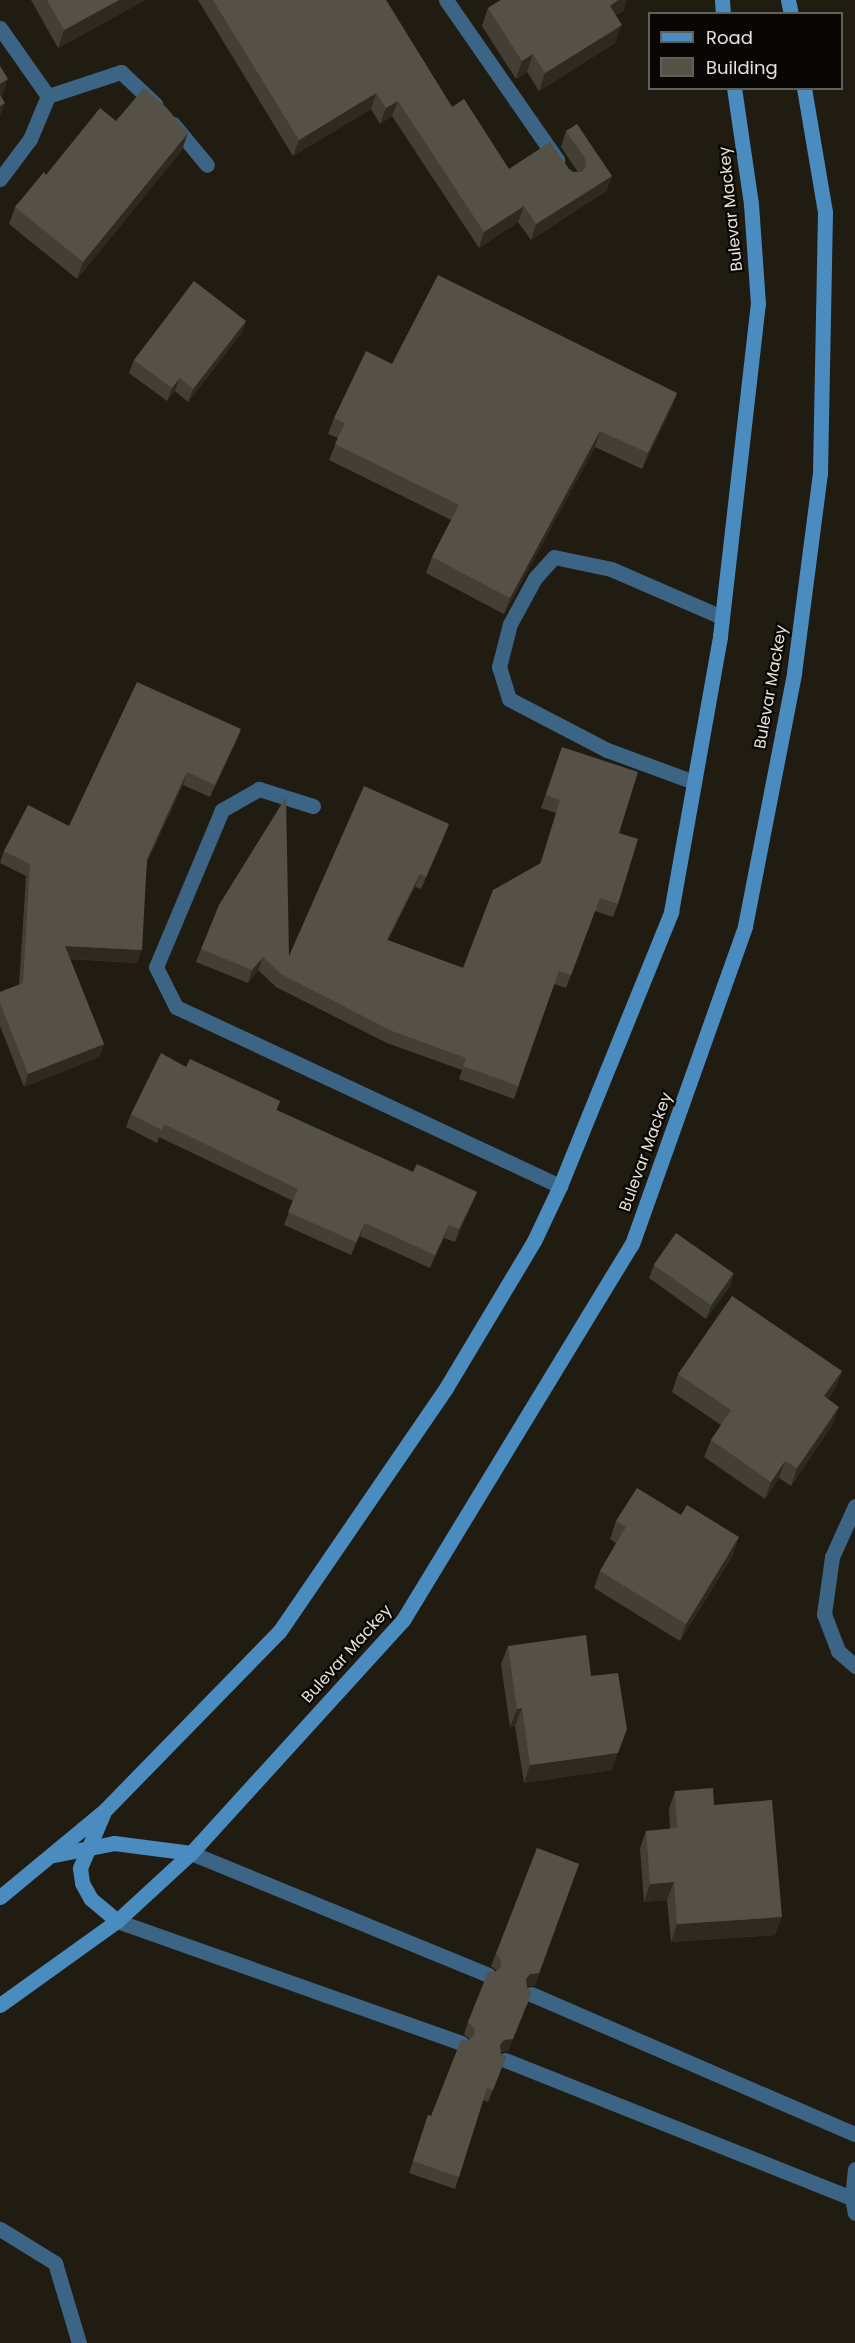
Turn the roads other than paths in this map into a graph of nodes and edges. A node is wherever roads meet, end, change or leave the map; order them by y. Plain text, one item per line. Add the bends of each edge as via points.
1 (446, 0) edge
2 (0, 28) edge
3 (734, 90) edge
4 (804, 90) edge
5 (48, 96) junction
6 (207, 165) dead end
7 (564, 170) edge
8 (0, 179) edge
9 (722, 617) junction
10 (694, 782) junction
11 (313, 806) dead end
12 (560, 1186) junction
13 (855, 1506) edge
14 (855, 1666) edge
15 (105, 1810) junction
16 (89, 1848) junction
17 (191, 1853) junction
18 (50, 1856) junction
19 (0, 1897) edge
20 (117, 1921) junction
21 (488, 1975) edge
22 (531, 1994) edge
23 (0, 2005) edge
24 (461, 2043) edge
25 (505, 2060) edge
26 (855, 2134) edge
27 (855, 2169) edge
28 (854, 2205) edge
29 (0, 2229) edge
30 (80, 2343) edge

1 - 7 street
2 - 5 street
3 - 9 main road, Bulevar Mackey via 751,204 758,304
4 - 17 main road, Bulevar Mackey via 825,212 820,473 794,674 745,926 632,1244 403,1620
5 - 6 street via 122,72 147,94
5 - 8 street via 30,139
9 - 10 main road, Bulevar Mackey
9 - 10 street via 611,569 554,557 535,578 510,624 499,667 509,699 607,750
10 - 12 main road, Bulevar Mackey via 671,912
11 - 12 street via 259,789 222,810 156,967 176,1007
12 - 15 main road, Bulevar Mackey via 534,1241 446,1388 279,1632
13 - 14 street via 832,1557 824,1614 838,1651
15 - 16 main road
15 - 18 main road, Bulevar Mackey
16 - 17 main road via 114,1844
16 - 18 main road
16 - 20 main road via 80,1868 81,1883 92,1899
17 - 20 main road, Bulevar Mackey
17 - 21 street
18 - 19 main road, Bulevar Mackey
20 - 23 main road, Bulevar Mackey
20 - 24 street
22 - 26 street
25 - 28 street
27 - 28 street
29 - 30 street via 55,2263

